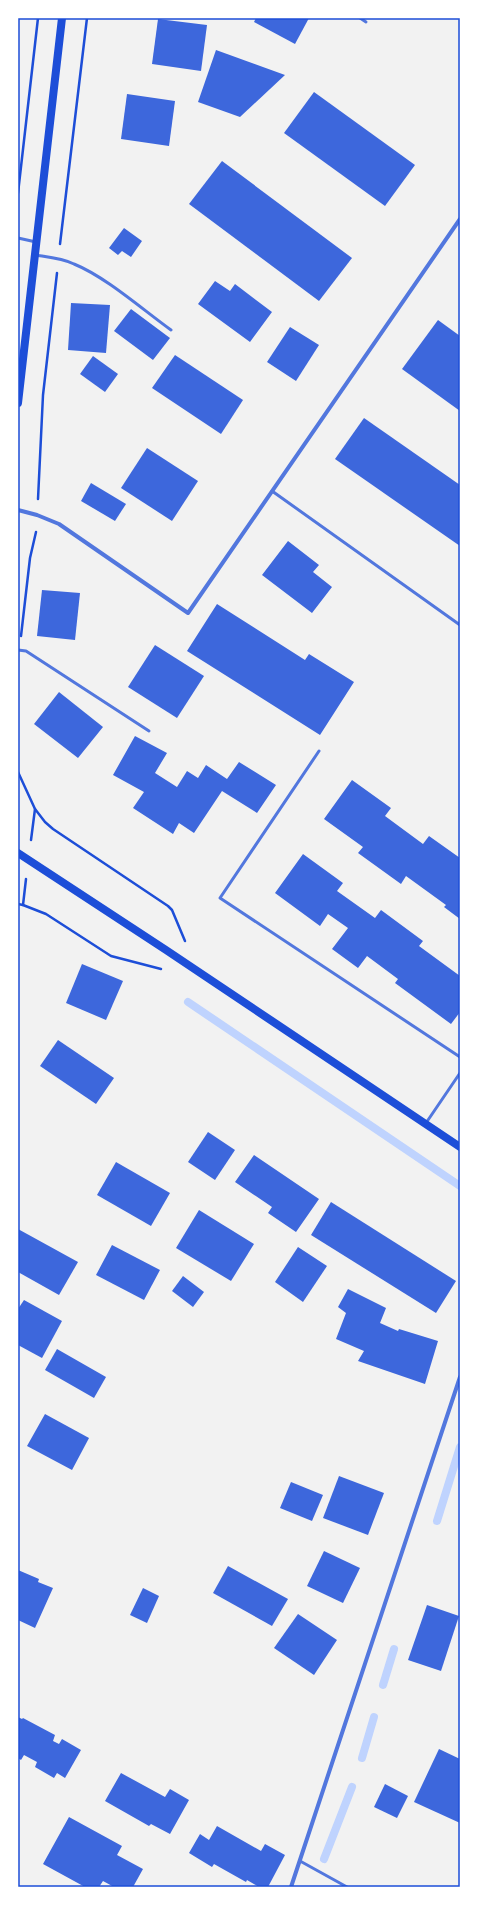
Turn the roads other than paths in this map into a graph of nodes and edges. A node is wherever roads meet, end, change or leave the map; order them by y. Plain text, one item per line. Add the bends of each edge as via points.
1 (62, 18) edge
2 (360, 18) edge
3 (366, 22) dead end
4 (460, 219) edge
5 (18, 238) edge
6 (37, 242) junction
7 (35, 255) junction
8 (171, 330) dead end
9 (18, 403) edge
10 (272, 491) junction
11 (18, 510) edge
12 (460, 625) edge
13 (19, 650) edge
14 (149, 732) dead end
15 (319, 751) dead end
16 (18, 853) edge
17 (460, 1057) edge
18 (460, 1073) edge
19 (424, 1124) junction
20 (460, 1147) edge
21 (460, 1377) edge
22 (300, 1860) junction
23 (291, 1887) edge
24 (347, 1887) edge

1 - 6 main road
2 - 3 lane
4 - 10 street
5 - 6 lane
6 - 7 main road
7 - 8 lane via 58,258 96,276
7 - 9 main road
10 - 11 street via 188,613 59,524
10 - 12 lane
13 - 14 lane via 26,651
15 - 17 lane via 220,898
16 - 19 main road
18 - 19 lane
19 - 20 main road
21 - 22 street
22 - 23 street
22 - 24 lane

